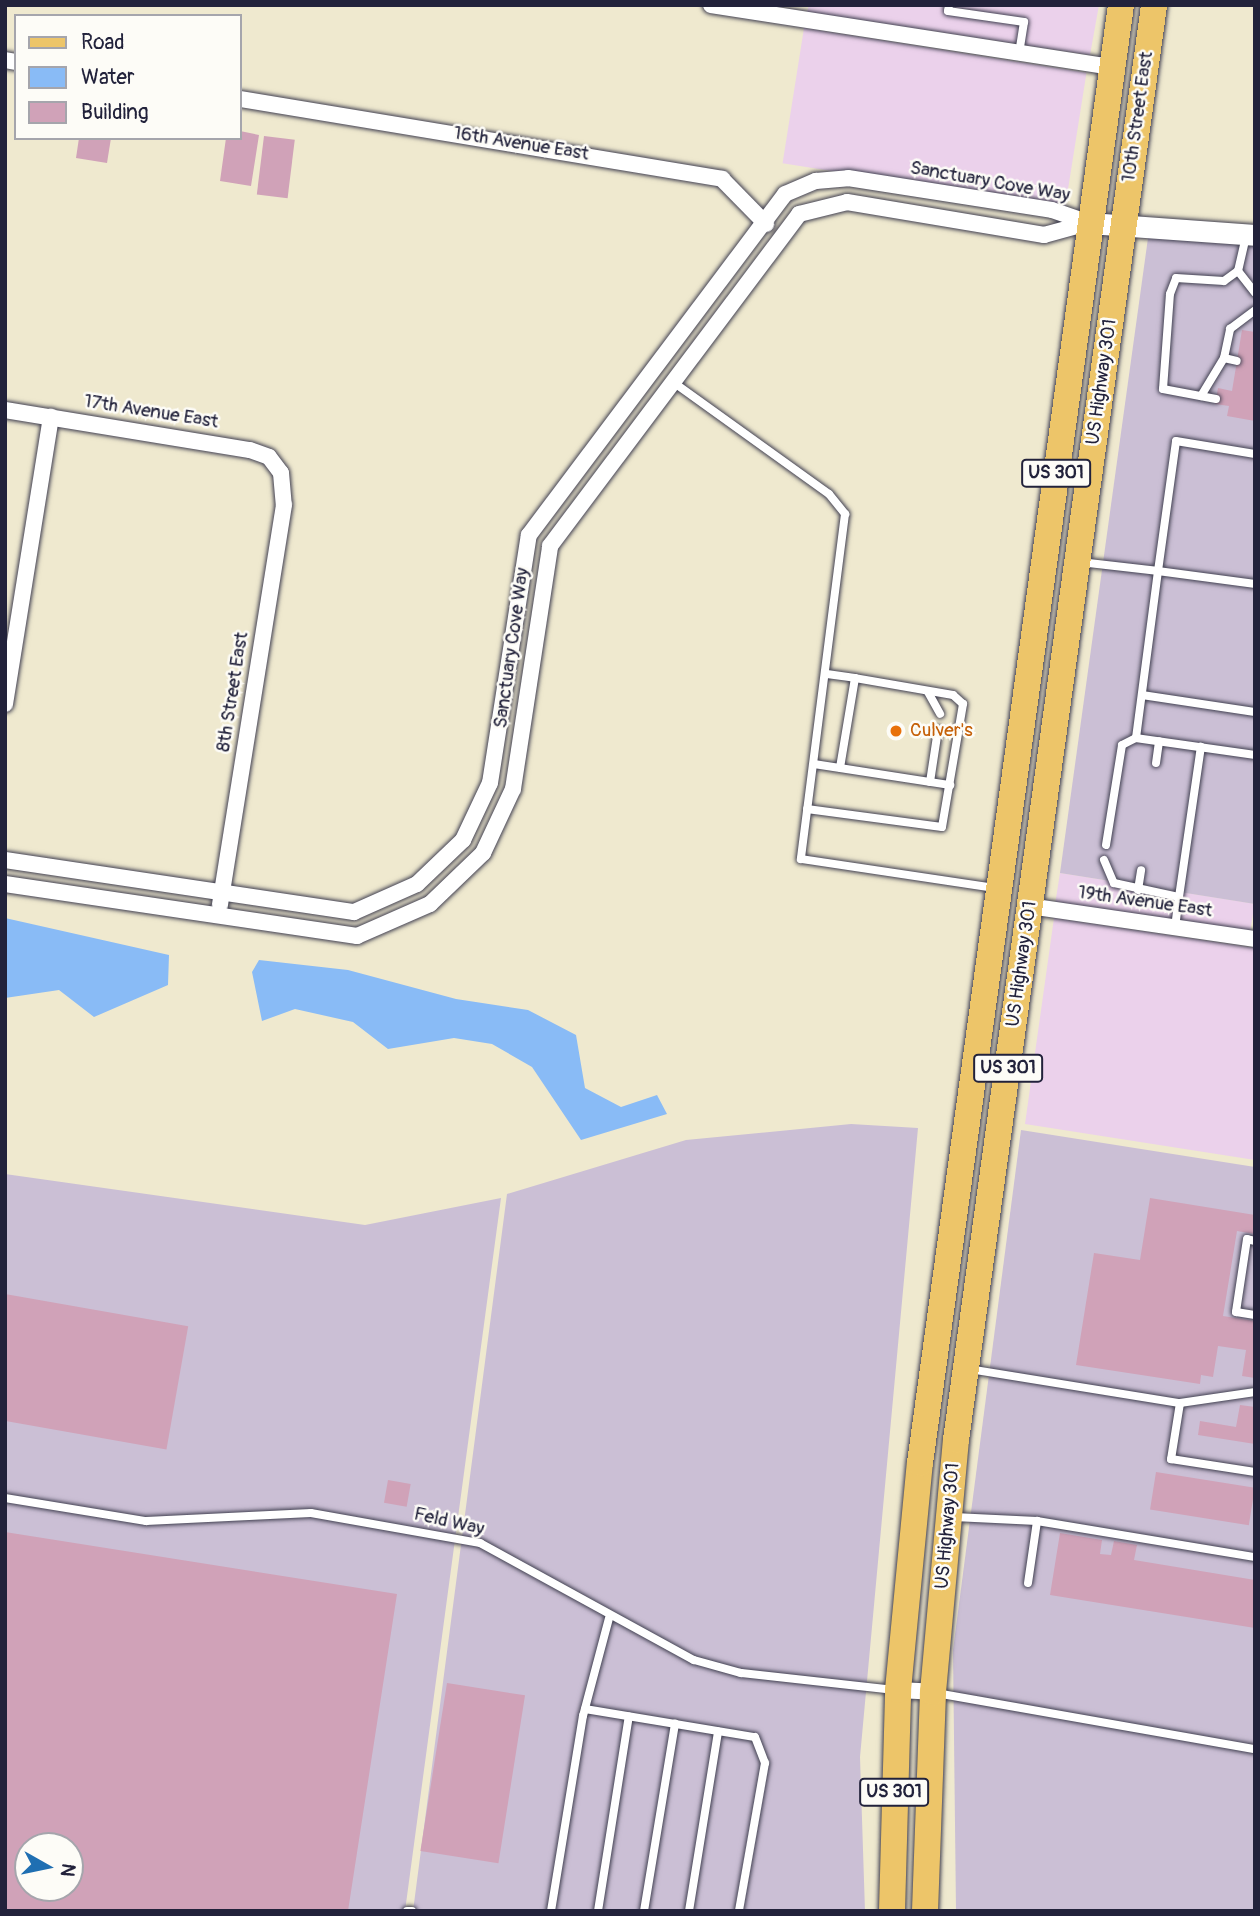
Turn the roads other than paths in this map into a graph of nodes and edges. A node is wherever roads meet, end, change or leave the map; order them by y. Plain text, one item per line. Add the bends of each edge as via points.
1 (711, 5) edge
2 (949, 5) edge
3 (1121, 5) edge
4 (1154, 5) edge
5 (1019, 53) junction
6 (1112, 67) junction
7 (242, 99) edge
8 (760, 220) junction
9 (1089, 223) junction
10 (1123, 229) junction
11 (778, 235) junction
12 (1251, 235) edge
13 (1238, 271) junction
14 (1255, 293) edge
15 (1255, 310) edge
16 (1224, 358) junction
17 (1237, 361) dead end
18 (670, 380) junction
19 (1201, 396) junction
20 (1216, 399) dead end
21 (5, 410) edge
22 (51, 417) junction
23 (1255, 454) edge
24 (281, 473) joint
25 (1077, 561) junction
26 (1158, 571) junction
27 (1255, 584) edge
28 (827, 674) junction
29 (855, 678) junction
30 (928, 692) junction
31 (1142, 695) junction
32 (5, 704) edge
33 (1255, 712) edge
34 (940, 714) dead end
35 (938, 730) dead end
36 (1136, 738) junction
37 (1158, 741) junction
38 (1201, 747) junction
39 (1255, 755) edge
40 (1156, 763) dead end
41 (814, 765) junction
42 (840, 768) junction
43 (1015, 773) junction
44 (930, 782) junction
45 (950, 786) junction
46 (807, 809) junction
47 (1106, 845) dead end
48 (5, 860) edge
49 (1104, 860) dead end
50 (1141, 870) dead end
51 (5, 884) edge
52 (999, 888) junction
53 (1138, 890) junction
54 (222, 894) junction
55 (1179, 897) junction
56 (1030, 906) junction
57 (218, 918) junction
58 (1175, 928) junction
59 (1255, 939) edge
60 (1009, 1065) junction
61 (961, 1164) junction
62 (1255, 1241) edge
63 (1255, 1315) edge
64 (966, 1368) junction
65 (1255, 1392) edge
66 (1180, 1403) junction
67 (1255, 1472) edge
68 (5, 1497) edge
69 (948, 1517) junction
70 (1037, 1521) junction
71 (1255, 1557) edge
72 (1028, 1583) dead end
73 (609, 1618) junction
74 (898, 1690) junction
75 (933, 1692) junction
76 (585, 1709) junction
77 (629, 1716) junction
78 (675, 1724) junction
79 (718, 1731) junction
80 (1255, 1749) edge
81 (551, 1911) edge
82 (598, 1911) edge
83 (644, 1911) edge
84 (689, 1911) edge
85 (738, 1911) edge
86 (891, 1911) edge
87 (925, 1911) edge

1 - 5 street
2 - 5 lane via 948,10 1024,22
3 - 6 main road, 10th Street East / US 301
4 - 10 main road, 10th Street East / US 301
5 - 6 street
6 - 9 main road, 10th Street East / US 301
7 - 8 street, 16th Avenue East via 722,179
8 - 9 street, Sanctuary Cove Way via 785,194 816,181 848,178 1052,210
8 - 11 street, 16th Avenue East
8 - 54 street, Sanctuary Cove Way via 529,536 490,783 463,840 418,884 354,912
9 - 10 street
9 - 11 street, Sanctuary Cove Way via 1044,234 846,202 799,214
9 - 43 main road, US 301
10 - 12 street
10 - 25 main road, US Highway 301 / US 301
11 - 18 street, Sanctuary Cove Way
12 - 13 lane
13 - 14 lane
13 - 19 lane via 1224,281 1176,278 1170,294 1163,389
15 - 16 lane via 1230,329
16 - 17 lane
16 - 19 lane
18 - 28 lane via 840,504 848,526
18 - 57 street, Sanctuary Cove Way via 550,546 513,789 499,826 457,884 397,922 357,936
19 - 20 lane
21 - 22 street, 17th Avenue East
22 - 24 street, 17th Avenue East via 250,450 269,457
22 - 32 street
23 - 26 lane via 1177,441
24 - 54 street, 8th Street East via 284,505
25 - 26 lane
25 - 56 main road, US Highway 301 / US 301
26 - 27 lane
26 - 31 lane
28 - 29 lane
28 - 41 lane
29 - 30 lane
29 - 42 lane
30 - 34 lane
30 - 45 lane via 963,704
31 - 33 lane
31 - 36 lane
35 - 44 lane
36 - 37 lane
36 - 47 lane via 1122,745
37 - 38 lane
37 - 40 lane
38 - 39 lane
38 - 55 lane
41 - 42 lane
41 - 46 lane
42 - 44 lane
43 - 52 main road, US 301
43 - 56 main road via 1020,889
44 - 45 lane
45 - 46 lane via 942,827
46 - 52 lane via 801,859
48 - 54 street, Sanctuary Cove Way
49 - 53 lane via 1114,883
50 - 53 lane
51 - 57 street, Sanctuary Cove Way
52 - 60 main road via 1012,940 999,1042
52 - 61 main road, US 301
53 - 55 lane
54 - 57 street, 8th Street East
55 - 58 lane
56 - 58 street, 19th Avenue East
56 - 60 main road, US Highway 301 / US 301
58 - 59 street, 19th Avenue East
60 - 64 main road, US Highway 301 / US 301
61 - 64 main road via 964,1260 955,1339
61 - 74 main road, US 301 via 920,1464
62 - 63 lane via 1247,1240 1236,1312
64 - 66 lane
64 - 69 main road, US Highway 301 / US 301
65 - 66 lane
66 - 67 lane via 1171,1459
68 - 73 lane, Feld Way via 146,1521 311,1513 467,1540 545,1576
69 - 70 lane
69 - 75 main road, US Highway 301 / US 301
70 - 71 lane
70 - 72 lane
73 - 74 lane, Feld Way via 659,1646 741,1673
73 - 76 lane
74 - 75 street
74 - 86 main road, US 301
75 - 80 lane
75 - 87 main road, US Highway 301 / US 301
76 - 77 lane
76 - 81 lane
77 - 78 lane
77 - 82 lane
78 - 79 lane
78 - 83 lane
79 - 84 lane
79 - 85 lane via 755,1737 765,1763

